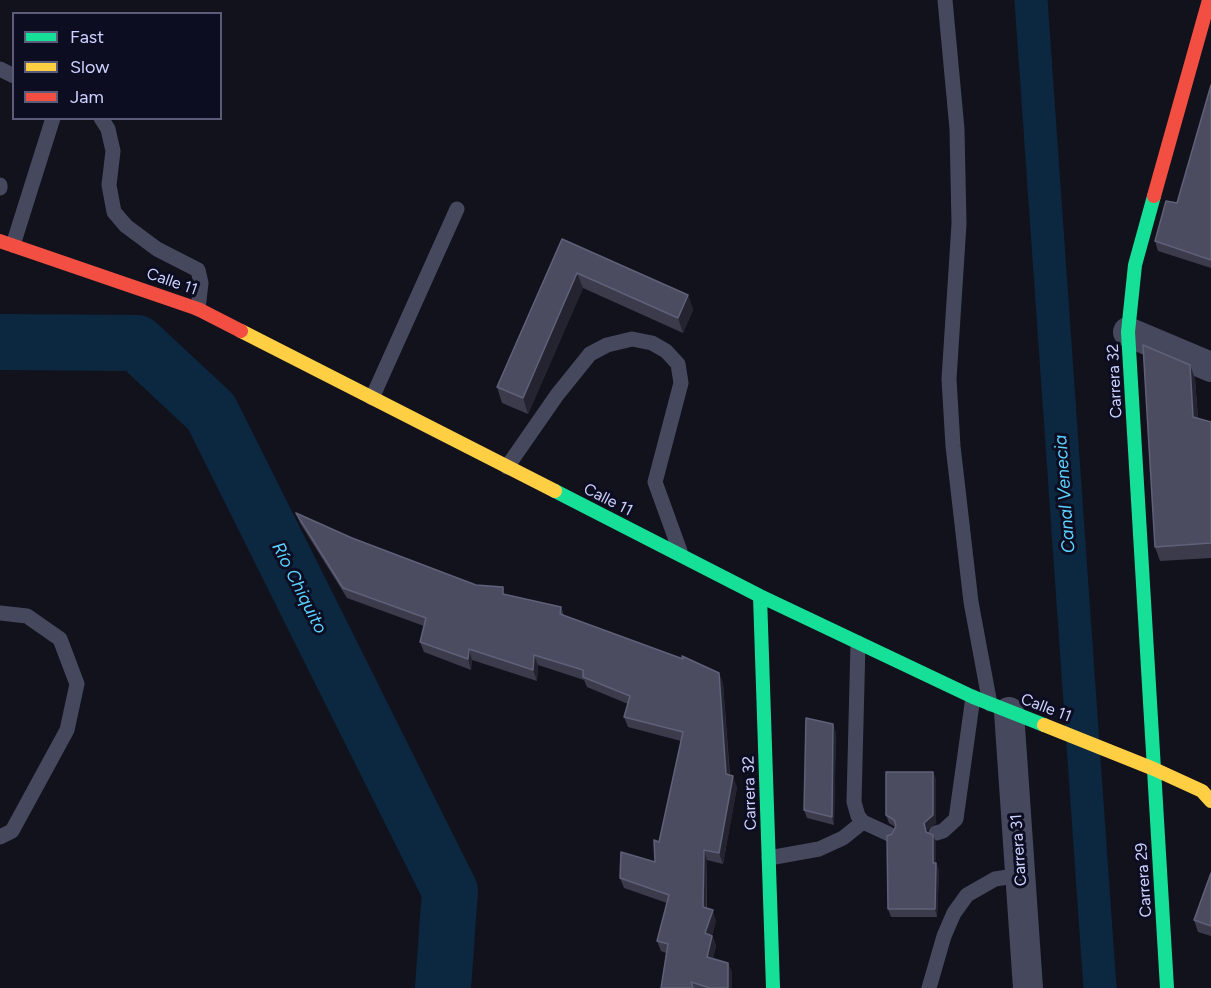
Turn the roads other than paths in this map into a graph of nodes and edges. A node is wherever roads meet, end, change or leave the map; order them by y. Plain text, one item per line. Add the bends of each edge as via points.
1 (945, 0) edge
2 (1209, 0) edge
3 (52, 120) edge
4 (102, 120) edge
5 (457, 209) dead end
6 (7, 243) edge
7 (198, 309) junction
8 (1128, 332) junction
9 (1211, 367) edge
10 (372, 398) junction
11 (507, 467) junction
12 (682, 557) junction
13 (760, 596) junction
14 (0, 613) edge
15 (858, 643) junction
16 (973, 697) junction
17 (999, 708) junction
18 (1154, 769) junction
19 (1208, 794) edge
20 (863, 822) junction
21 (936, 833) dead end
22 (889, 834) edge
23 (0, 837) edge
24 (769, 858) junction
25 (1022, 874) junction
26 (773, 988) edge
27 (929, 988) edge
28 (1028, 988) edge
29 (1167, 988) edge

1 - 17 lane via 957,129 959,224 949,379 953,446 976,643
2 - 8 main road, Carrera 32 via 1135,265
3 - 6 lane
4 - 7 lane via 113,152 109,185 114,212 157,249 198,270
5 - 10 lane
6 - 7 main road, Calle 11
7 - 10 main road, Calle 11
8 - 9 street
8 - 18 main road, Carrera 32
10 - 11 main road, Calle 11
11 - 12 main road, Calle 11
11 - 12 lane via 590,354 633,339 652,343 678,364 681,383 655,482
12 - 13 main road, Calle 11
13 - 15 main road, Calle 11
13 - 24 main road, Carrera 32
14 - 23 lane via 27,616 60,639 77,684 67,730 12,831
15 - 16 main road, Calle 11
15 - 20 lane via 854,802
16 - 17 main road, Calle 11
16 - 21 lane via 956,819
17 - 18 main road, Calle 11
17 - 25 street, Carrera 31
18 - 19 main road, Calle 11
18 - 29 main road, Carrera 29
20 - 22 lane
20 - 24 lane via 843,838 819,849
24 - 26 main road, Carrera 32
25 - 27 lane via 995,879 967,895 944,936
25 - 28 street, Carrera 31

